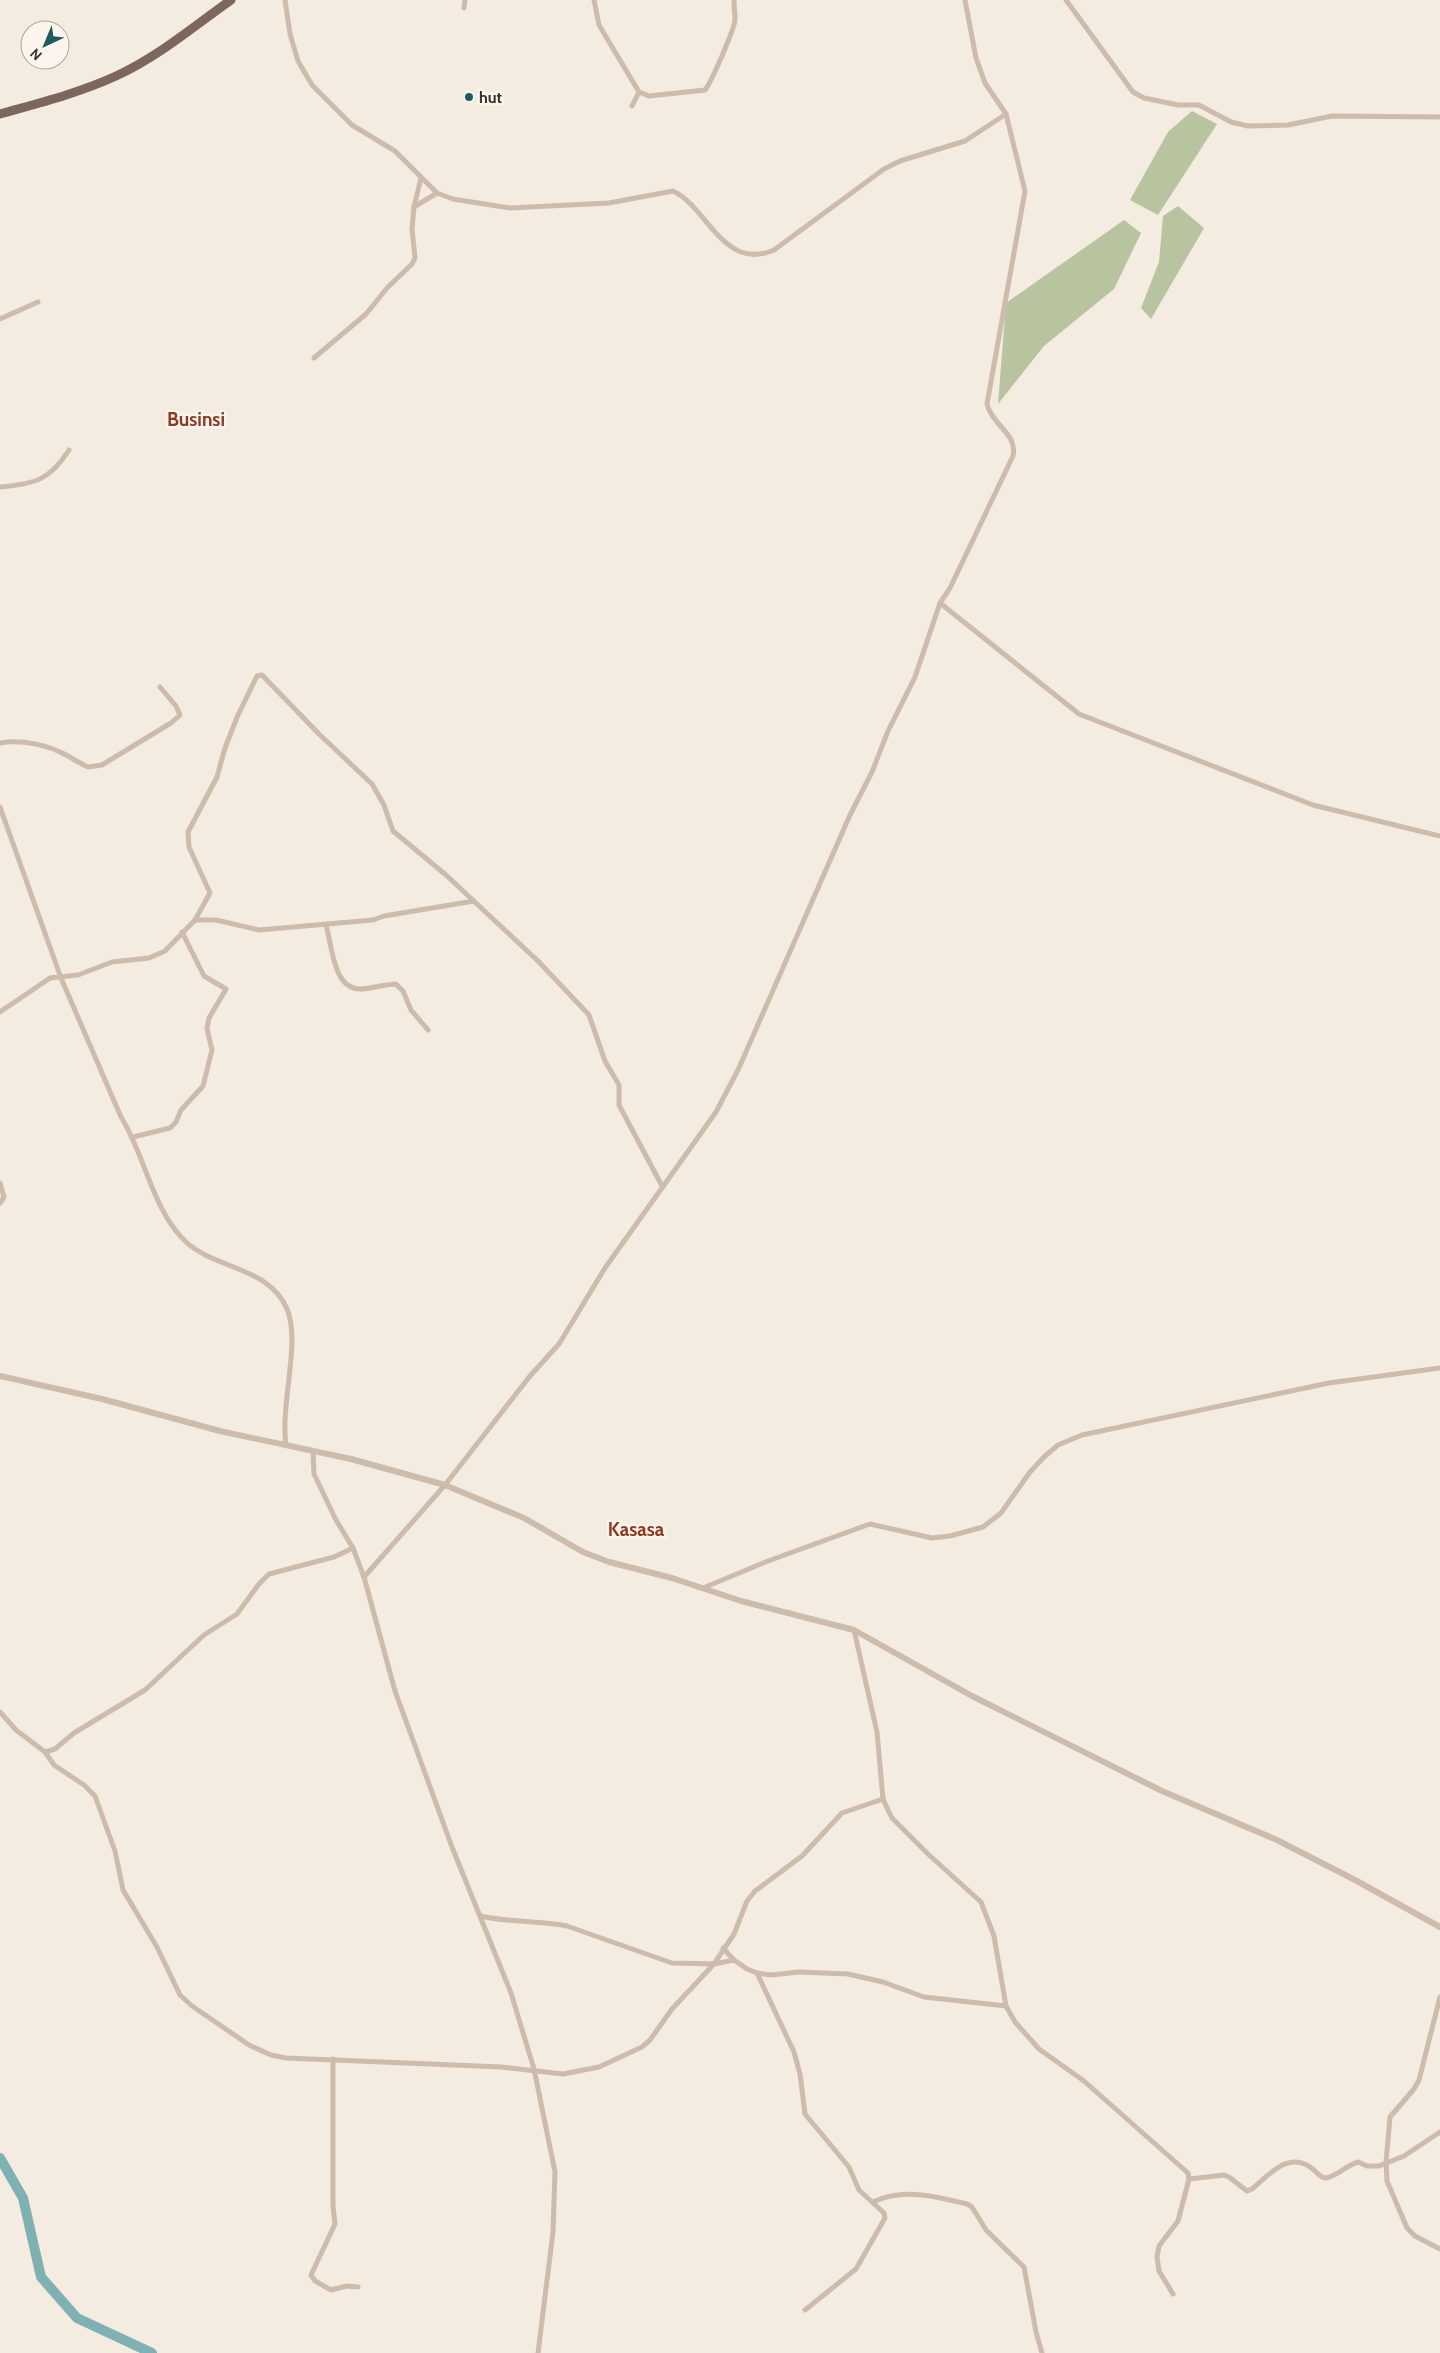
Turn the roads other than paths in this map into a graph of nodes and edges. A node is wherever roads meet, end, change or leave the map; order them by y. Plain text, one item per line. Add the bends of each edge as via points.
1 (231, 0) edge
2 (285, 0) edge
3 (465, 0) edge
4 (594, 0) edge
5 (734, 0) edge
6 (966, 0) edge
7 (1066, 0) edge
8 (464, 8) dead end
9 (639, 92) junction
10 (632, 106) dead end
11 (0, 114) edge
12 (1006, 114) junction
13 (1440, 117) edge
14 (421, 178) junction
15 (437, 193) junction
16 (414, 206) junction
17 (38, 302) dead end
18 (0, 320) edge
19 (314, 358) dead end
20 (69, 450) dead end
21 (0, 487) edge
22 (940, 603) junction
23 (160, 687) dead end
24 (0, 743) edge
25 (0, 807) edge
26 (1440, 836) edge
27 (474, 901) junction
28 (195, 920) junction
29 (326, 925) junction
30 (182, 932) junction
31 (60, 978) junction
32 (0, 1003) edge
33 (6, 1007) junction
34 (0, 1012) edge
35 (428, 1030) dead end
36 (133, 1137) junction
37 (0, 1183) edge
38 (662, 1186) junction
39 (0, 1204) edge
40 (1440, 1368) edge
41 (0, 1376) edge
42 (286, 1445) junction
43 (313, 1451) junction
44 (445, 1485) junction
45 (352, 1548) junction
46 (364, 1577) junction
47 (702, 1588) junction
48 (854, 1630) junction
49 (0, 1712) edge
50 (45, 1752) junction
51 (884, 1799) junction
52 (481, 1916) junction
53 (1440, 1927) edge
54 (723, 1948) junction
55 (734, 1960) junction
56 (714, 1964) junction
57 (757, 1973) junction
58 (1440, 1997) edge
59 (1006, 2006) junction
60 (333, 2059) junction
61 (534, 2069) junction
62 (1440, 2132) edge
63 (1386, 2162) junction
64 (1189, 2179) junction
65 (873, 2202) junction
66 (1440, 2250) edge
67 (358, 2287) dead end
68 (1173, 2294) dead end
69 (805, 2310) dead end
70 (538, 2353) edge
71 (1042, 2353) edge

1 - 11 main road via 153,56 118,75 90,87
2 - 14 street via 298,61 312,85 352,126 395,151
3 - 8 street
4 - 9 street via 599,25
5 - 9 street via 733,28 706,90 649,96
6 - 12 street via 982,78
7 - 13 street via 1133,92 1144,98 1178,105 1199,105 1231,122 1248,126 1288,125 1332,116
9 - 10 street
12 - 15 street via 965,141 909,158 884,170 764,255 742,252 724,241 685,198 673,192 609,203 510,208
12 - 22 street via 1025,200 1014,245 987,404 989,413 1012,440 1013,456
14 - 15 street
14 - 16 street
15 - 16 street
16 - 19 street via 415,258 412,264 366,314
17 - 18 street
20 - 21 street via 52,473 24,485
22 - 26 street via 1080,714 1313,806
22 - 38 street via 915,677 850,815 738,1070 691,1151
23 - 24 street via 180,716 102,765 88,767 41,746
25 - 31 street
27 - 28 street via 393,831 384,805 368,780 260,674 238,715 218,777 188,832 189,847 210,893
27 - 29 street via 373,920
27 - 38 street via 589,1015 605,1061 618,1085 619,1105
28 - 29 street via 221,920 259,930
28 - 30 street
29 - 35 street via 338,972 346,984 358,989 396,984 403,991 411,1010
30 - 31 street via 156,956 112,962
30 - 36 street via 204,976 226,989 209,1018 207,1029 212,1050 207,1079 170,1128
31 - 33 street via 46,979
31 - 36 street via 121,1117
32 - 33 street
33 - 34 street
36 - 42 street via 136,1151 177,1232 192,1247 265,1283 288,1310 292,1336 284,1411
37 - 39 street via 4,1197
38 - 44 street via 588,1294 559,1344
40 - 47 street via 1329,1384 1082,1435 1058,1445 1030,1472 1001,1513 983,1526 932,1538 870,1524
41 - 42 street
42 - 43 street
43 - 44 street
43 - 45 street via 312,1465 318,1484
44 - 46 street
44 - 47 street via 524,1518 583,1552
45 - 46 street
45 - 50 street via 334,1557 269,1574 237,1614 204,1635 145,1690 74,1733 55,1749
46 - 52 street via 394,1691
47 - 48 street
48 - 51 street via 877,1732
48 - 53 street via 972,1696 1162,1791 1277,1840
49 - 50 street via 16,1730
50 - 60 street via 54,1765 95,1796 115,1851 125,1895 154,1940 177,1990 186,2001 260,2051 286,2058
51 - 54 street via 842,1813 802,1856 755,1891 734,1934
51 - 59 street via 892,1818 981,1902 994,1936
52 - 56 street via 567,1926 672,1964
52 - 61 street via 511,1994
54 - 55 street
54 - 56 street
55 - 56 street
55 - 57 street
56 - 61 street via 642,2047 599,2067 580,2071 550,2074
57 - 59 street via 848,1974 924,1997
57 - 65 street via 794,2052 805,2114 849,2167 858,2190
58 - 63 street via 1419,2080 1390,2117
59 - 64 street via 1015,2022 1039,2049 1084,2081 1155,2142 1183,2167
60 - 61 street
60 - 67 street via 332,2192 335,2224 311,2275 331,2290
61 - 70 street via 555,2172 553,2232
62 - 63 street via 1404,2156
63 - 64 street via 1373,2167 1358,2162 1324,2178 1307,2164 1287,2162 1247,2191 1224,2175
63 - 66 street via 1387,2181 1407,2228
64 - 68 street via 1178,2221 1159,2246 1157,2258 1159,2271
65 - 69 street via 885,2218 863,2258 856,2269
65 - 71 street via 887,2196 931,2195 972,2207 986,2230 1024,2267

